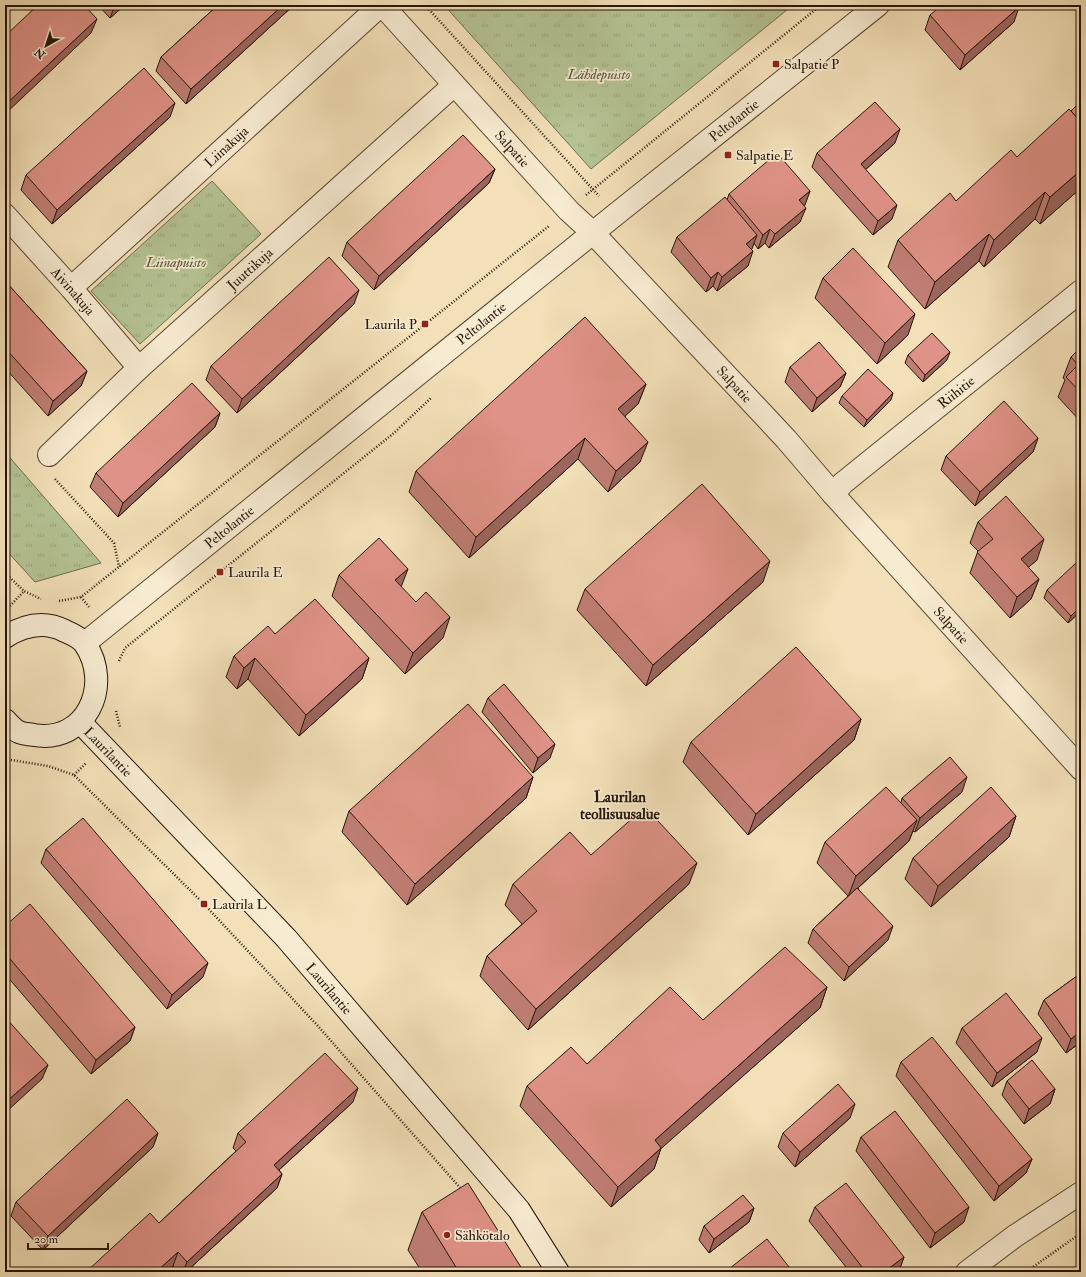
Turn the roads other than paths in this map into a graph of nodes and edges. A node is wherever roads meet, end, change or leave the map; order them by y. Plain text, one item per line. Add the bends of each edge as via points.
1 (382, 5) edge
2 (878, 5) edge
3 (454, 85) junction
4 (5, 215) edge
5 (593, 233) junction
6 (71, 288) junction
7 (1081, 291) edge
8 (139, 368) junction
9 (49, 455) road end
10 (833, 494) junction
11 (5, 637) edge
12 (85, 643) junction
13 (5, 720) edge
14 (80, 722) junction
15 (1081, 769) edge
16 (1081, 1194) edge
17 (558, 1272) edge
18 (967, 1272) edge

1 - 3 street, Salpatie
1 - 6 street, Liinakuja
2 - 5 street, Peltolantie
3 - 5 street, Salpatie via 568,211
3 - 8 street, Juuttikuja
4 - 6 street, Aivinakuja
5 - 10 street, Salpatie via 786,439
5 - 12 street, Peltolantie
6 - 8 street, Aivinakuja
7 - 10 street, Riihitie via 843,483
8 - 9 street, Juuttikuja
10 - 15 street, Salpatie
11 - 12 street via 17,629 36,624 55,626
12 - 14 street via 97,672 96,692 92,706
13 - 14 street via 19,732 44,737 63,733
14 - 17 street, Laurilantie via 291,944 518,1210
16 - 18 street via 1015,1236

